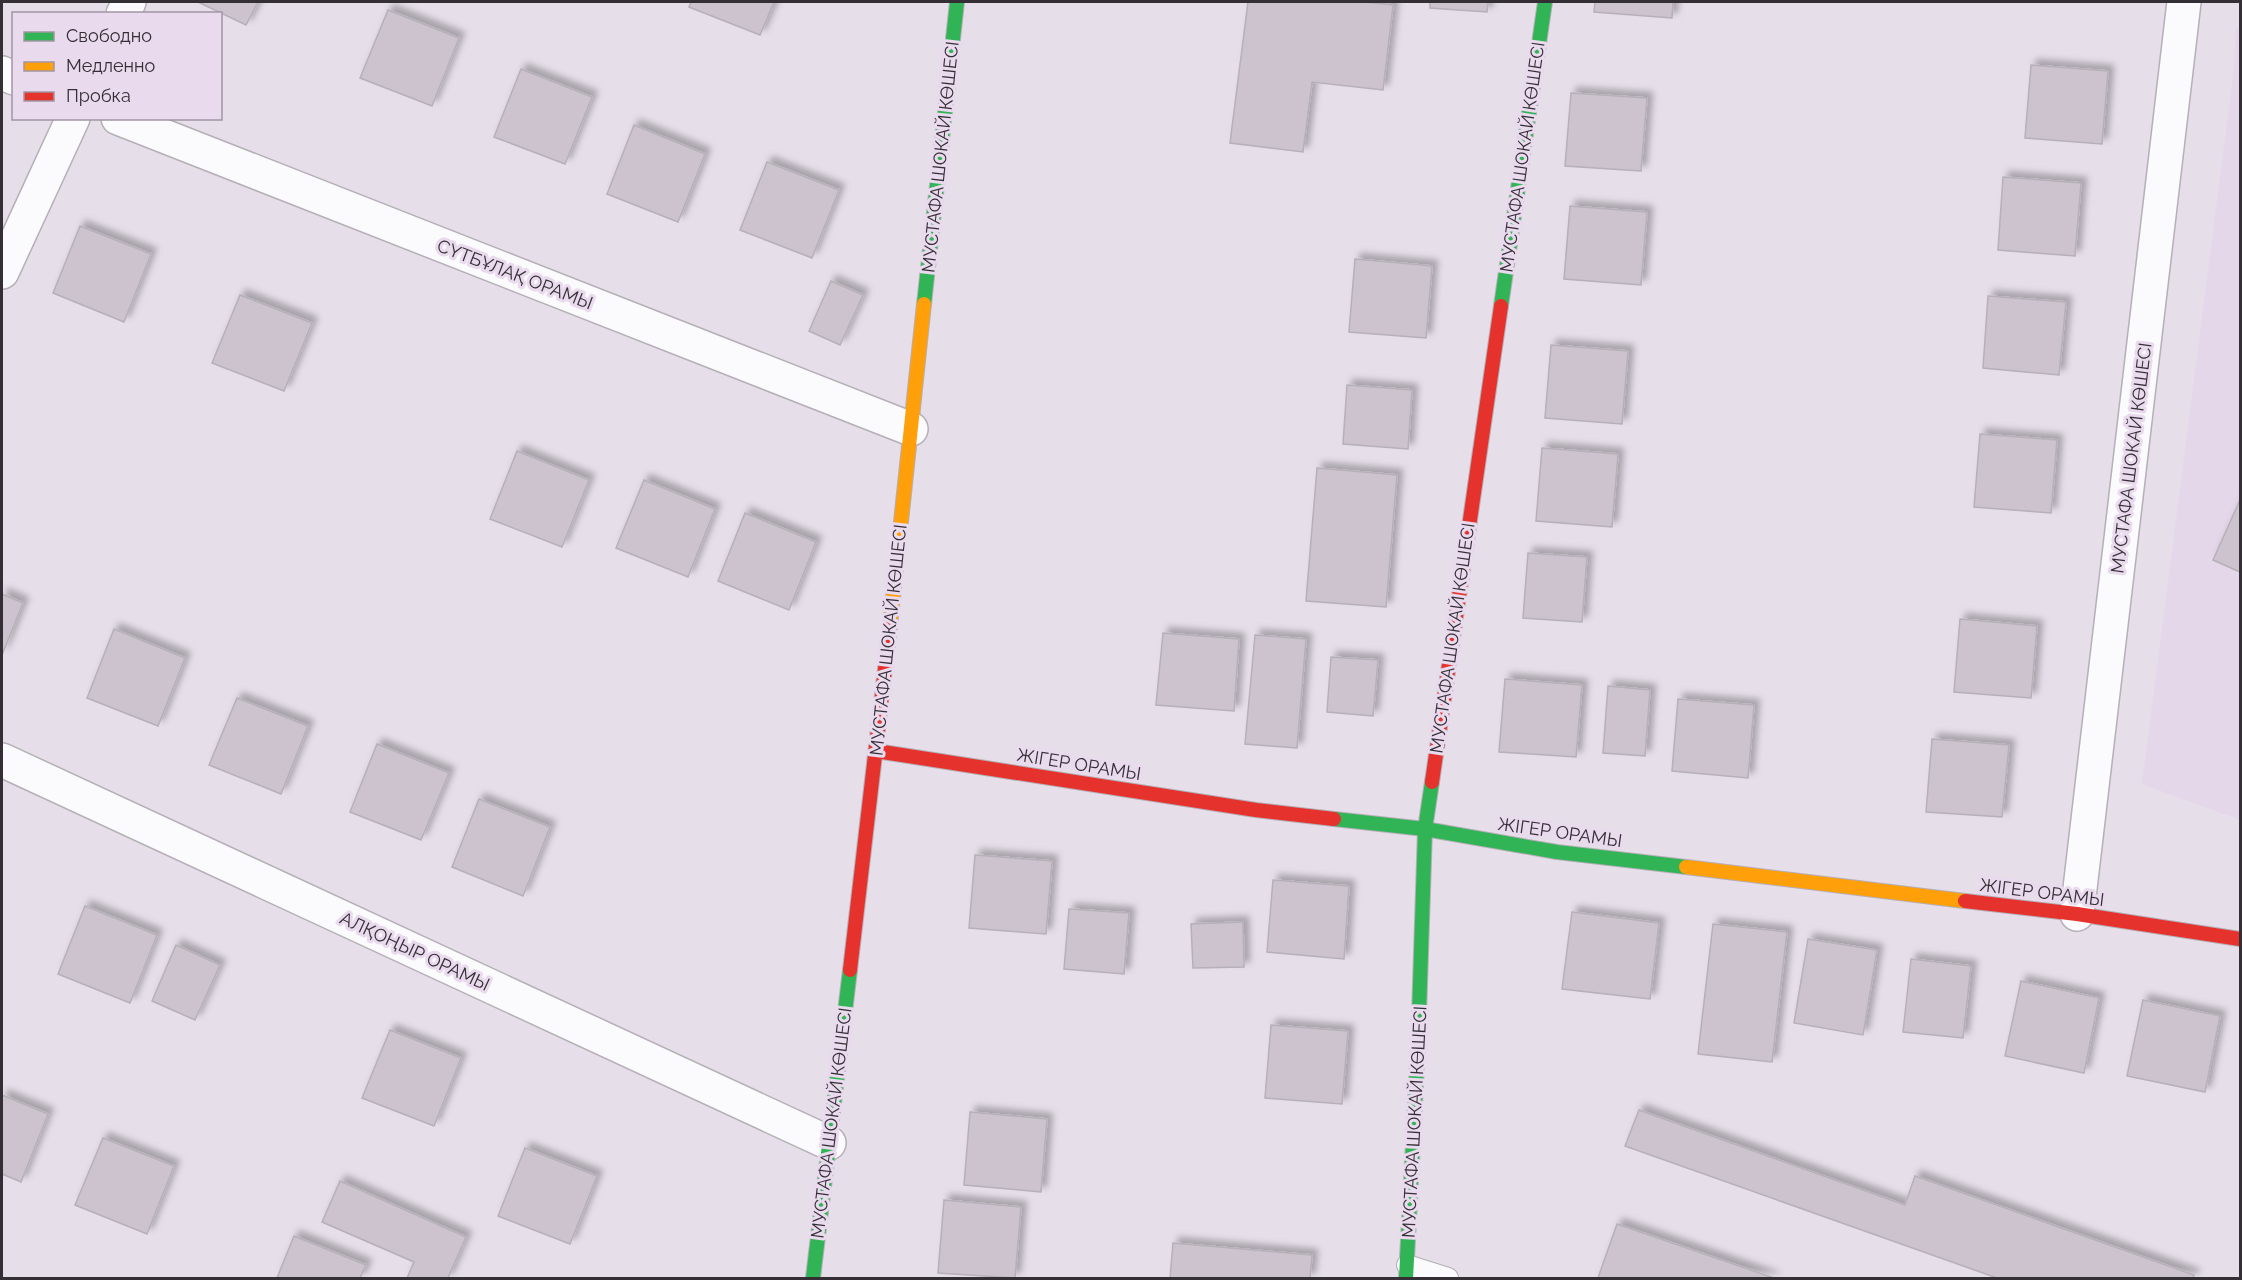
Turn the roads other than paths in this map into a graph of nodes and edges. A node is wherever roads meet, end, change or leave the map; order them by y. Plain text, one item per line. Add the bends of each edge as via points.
1 (957, 2) edge
2 (1545, 2) edge
3 (2184, 2) edge
4 (72, 120) edge
5 (123, 120) edge
6 (2, 272) edge
7 (911, 429) junction
8 (876, 751) junction
9 (2, 760) edge
10 (1425, 829) junction
11 (2077, 914) junction
12 (2241, 939) edge
13 (829, 1143) junction
14 (1406, 1272) edge
15 (813, 1278) edge
16 (1448, 1278) edge

1 - 7 street, МУСТАФА ШОКАЙ КӨШЕСІ
2 - 10 street, МУСТАФА ШОКАЙ КӨШЕСІ
3 - 11 street, МУСТАФА ШОКАЙ КӨШЕСІ
4 - 6 street
5 - 7 street, CҮТБҰЛАҚ ОРАМЫ
7 - 8 street, МУСТАФА ШОКАЙ КӨШЕСІ
8 - 10 street, ЖІГЕР ОРАМЫ via 1256,810
8 - 13 street, МУСТАФА ШОКАЙ КӨШЕСІ
9 - 13 street, АЛҚОҢЫР ОРАМЫ
10 - 11 street, ЖІГЕР ОРАМЫ via 1557,852
10 - 14 street, МУСТАФА ШОКАЙ КӨШЕСІ
11 - 12 street, ЖІГЕР ОРАМЫ
13 - 15 street, МУСТАФА ШОКАЙ КӨШЕСІ
14 - 16 lane

